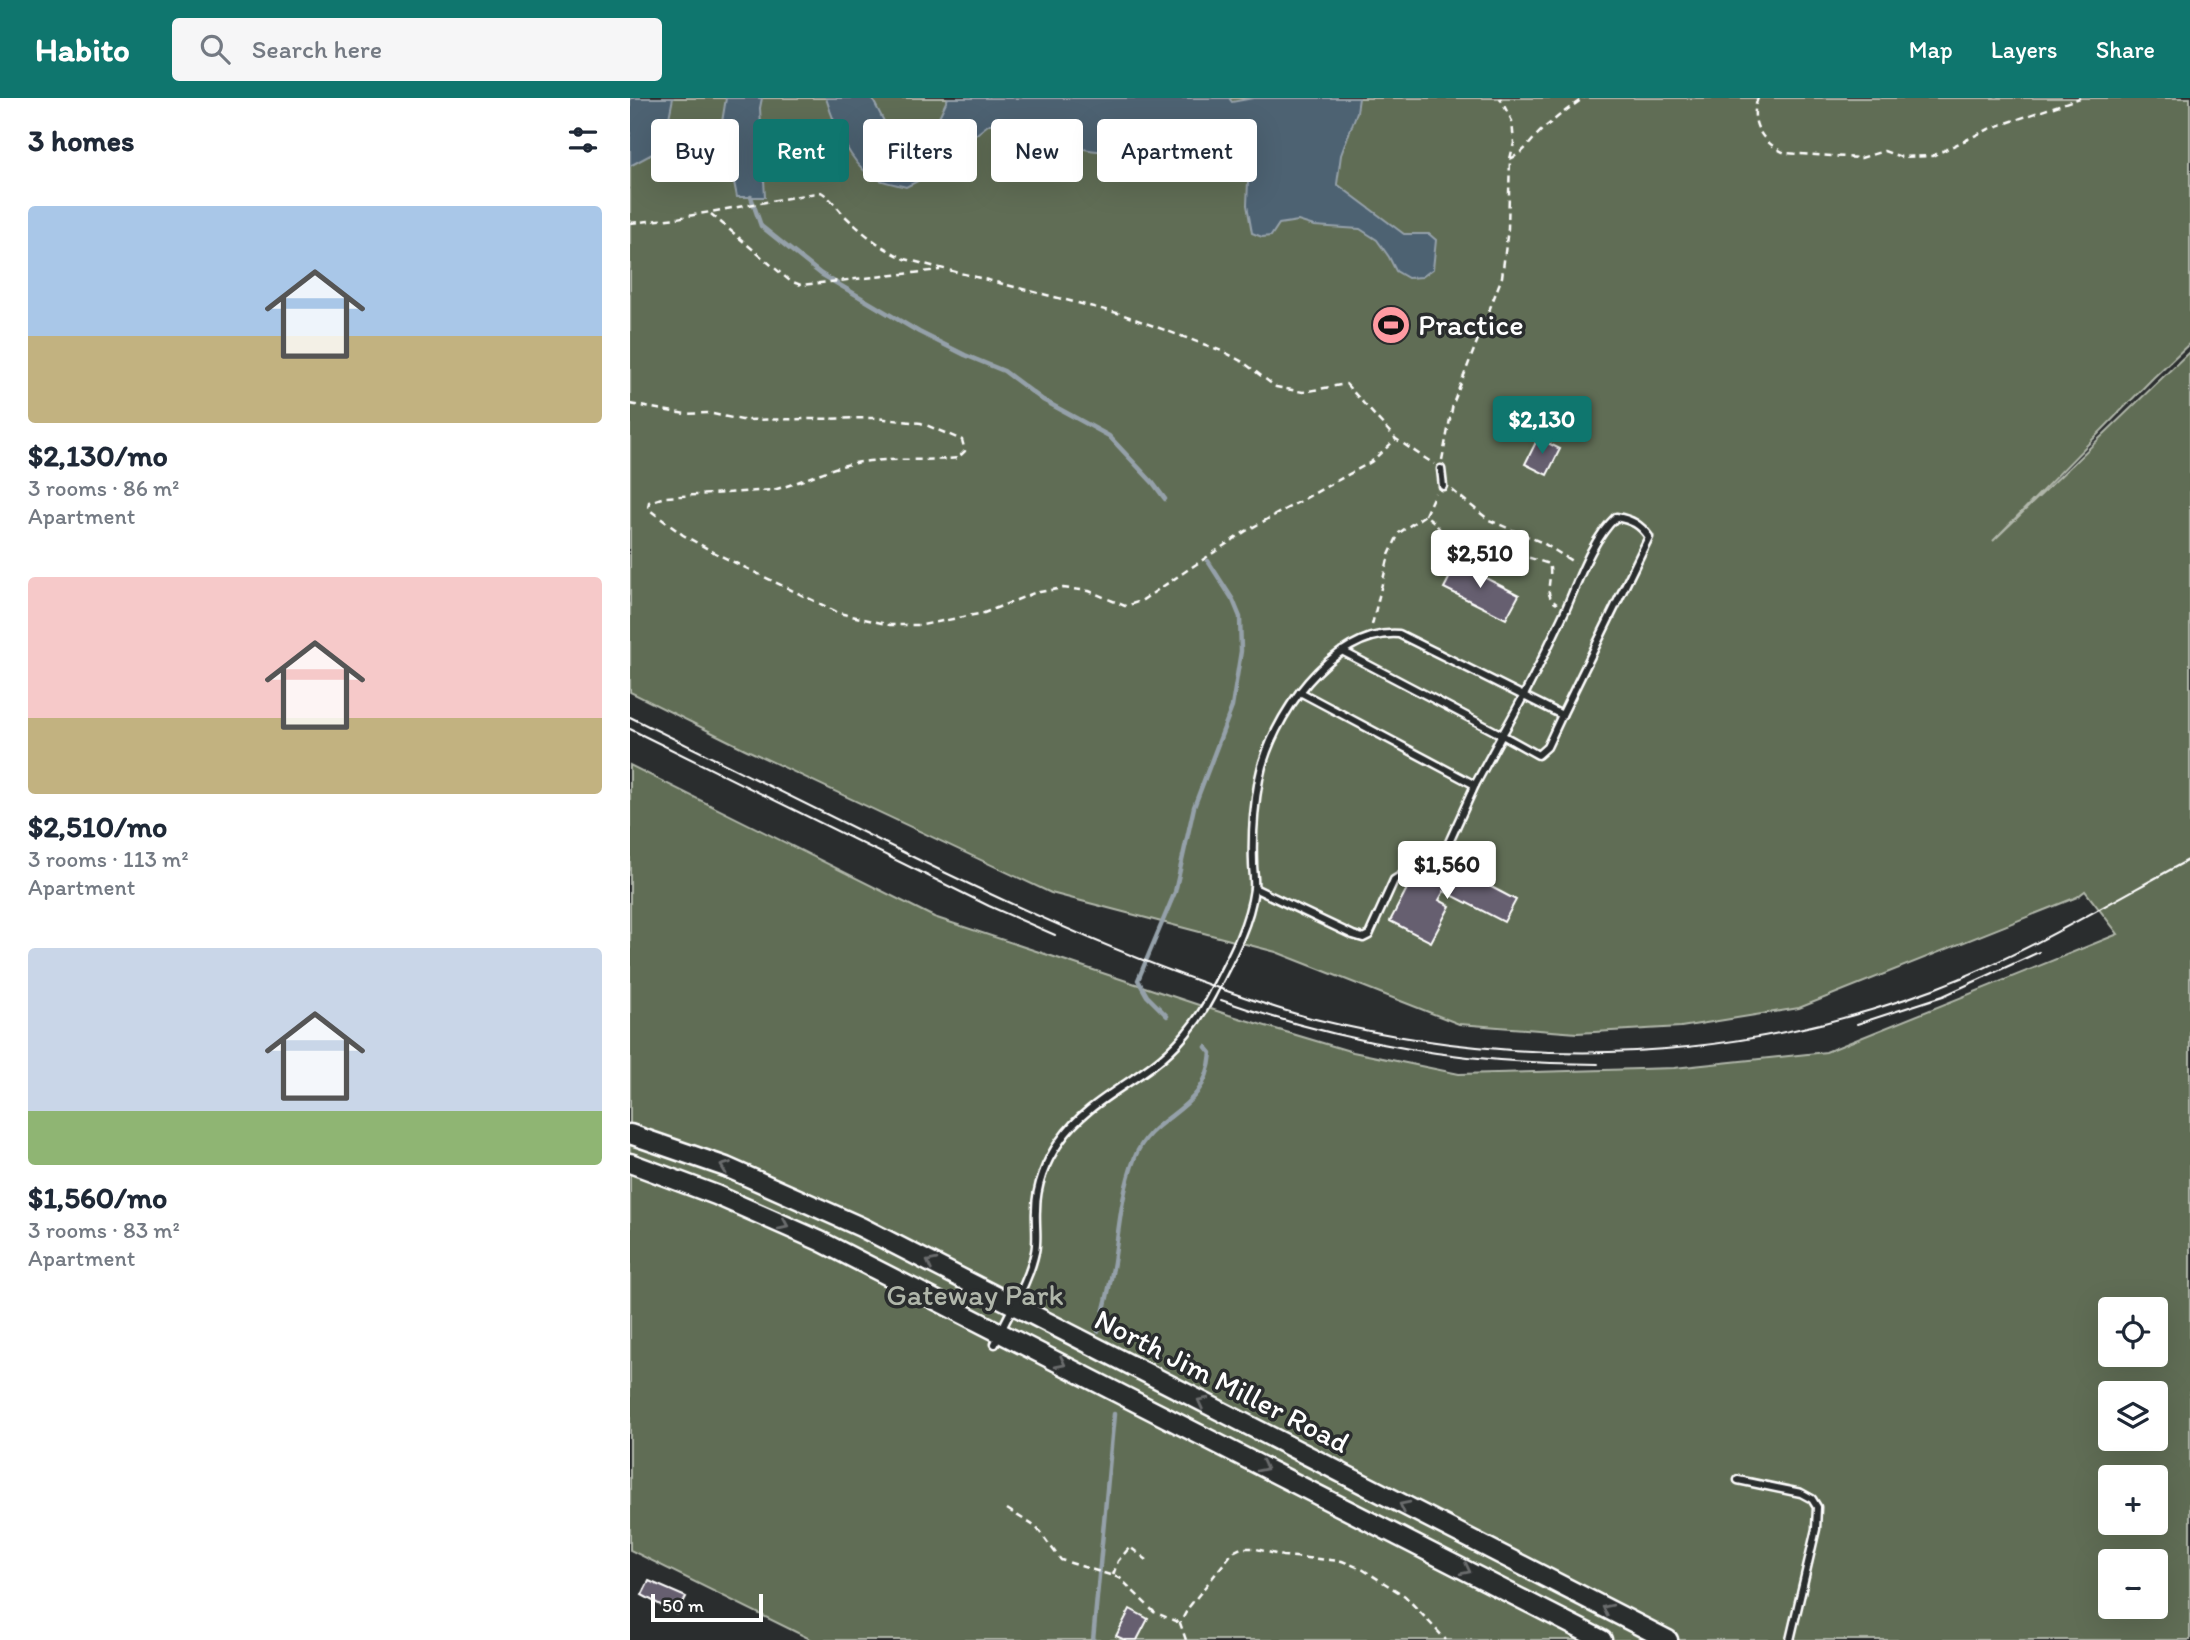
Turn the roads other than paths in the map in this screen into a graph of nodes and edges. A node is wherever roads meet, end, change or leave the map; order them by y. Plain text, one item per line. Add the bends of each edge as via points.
1 (1441, 469) road end
2 (1443, 486) road end
3 (1342, 652) junction
4 (1300, 691) junction
5 (1525, 697) junction
6 (1562, 715) junction
7 (1502, 735) junction
8 (1475, 785) junction
9 (1254, 888) junction
10 (630, 1134) edge
11 (630, 1163) edge
12 (1014, 1305) junction
13 (998, 1338) junction
14 (1738, 1480) dead end
15 (1512, 1560) junction
16 (1498, 1587) junction
17 (1602, 1640) edge
18 (1668, 1640) edge
19 (1790, 1640) edge

1 - 2 lane
3 - 4 lane
3 - 5 lane via 1369,636 1399,634
3 - 7 lane
4 - 8 lane
4 - 9 lane via 1280,722 1259,777
5 - 6 lane
5 - 6 lane via 1606,527 1616,517 1632,520 1649,537
5 - 7 lane
6 - 7 lane via 1547,747 1538,755
7 - 8 lane
8 - 9 lane via 1446,849 1437,860 1420,864 1394,880 1369,935 1363,938
9 - 12 lane via 1232,956 1185,1034 1156,1063 1077,1120 1048,1161 1035,1208 1036,1249
12 -> 10 main road, North Jim Miller Road via 773,1187
11 -> 13 main road, North Jim Miller Road via 820,1241
12 - 13 lane
15 -> 12 main road, North Jim Miller Road
13 -> 16 main road, North Jim Miller Road
14 - 19 lane via 1801,1493 1817,1507
15 - 16 main road
18 -> 15 main road, North Jim Miller Road
16 - 17 main road, North Jim Miller Road

